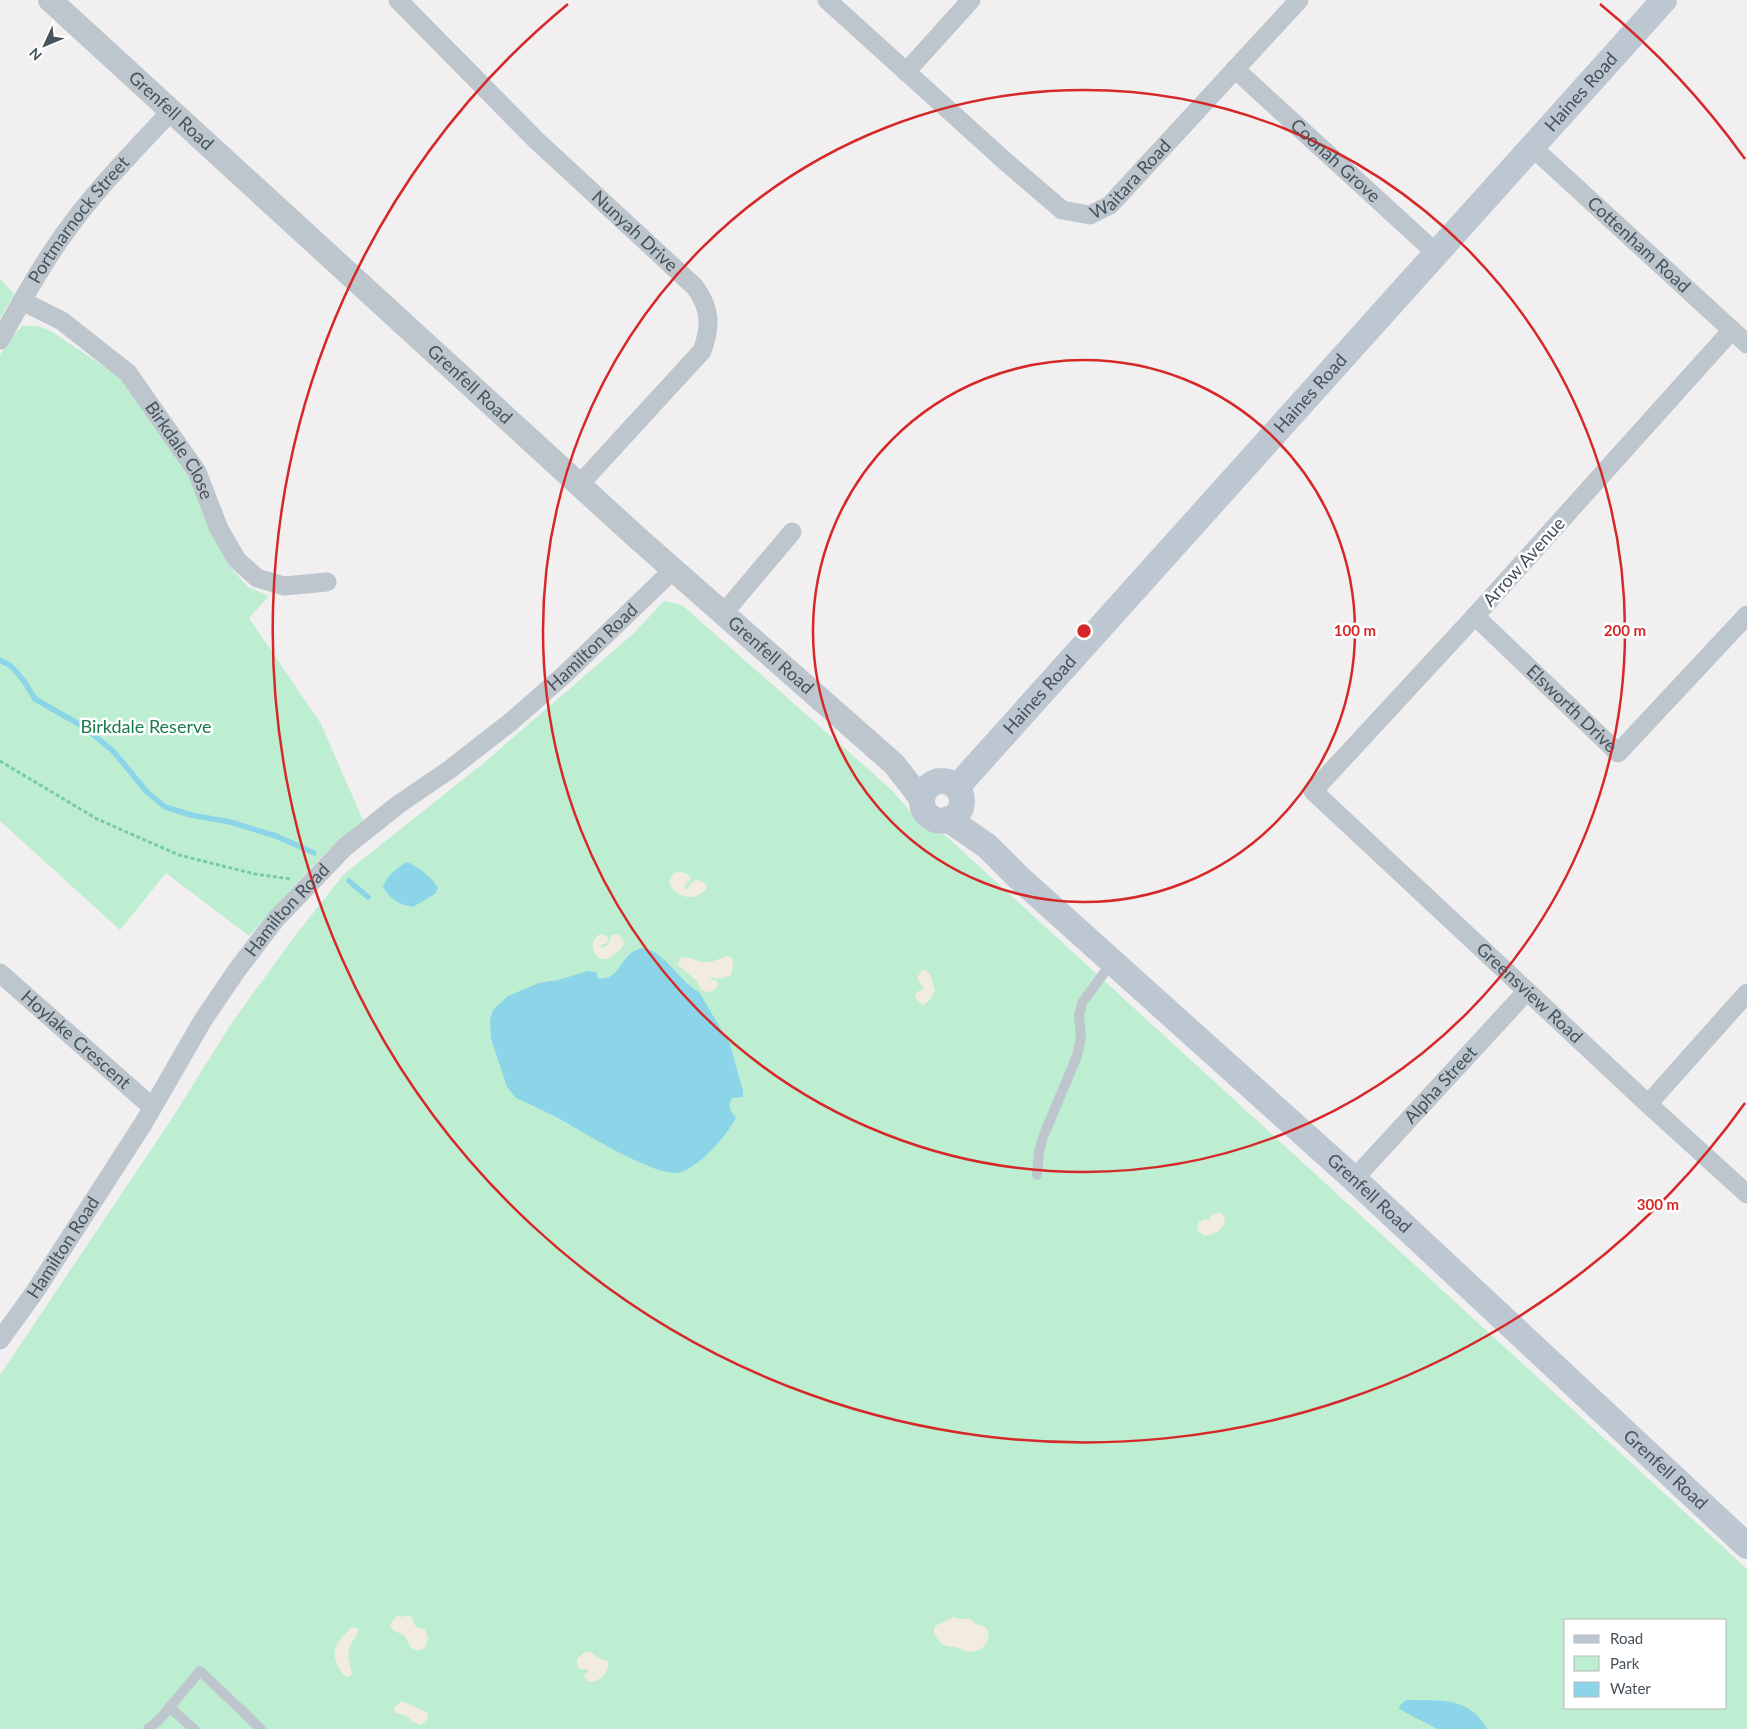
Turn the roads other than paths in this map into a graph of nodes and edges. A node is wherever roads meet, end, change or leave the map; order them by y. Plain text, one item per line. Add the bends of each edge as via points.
1 (50, 0) edge
2 (398, 0) edge
3 (827, 0) edge
4 (971, 0) edge
5 (1299, 0) edge
6 (1664, 0) edge
7 (1235, 69) junction
8 (906, 72) junction
9 (171, 111) junction
10 (1531, 146) junction
11 (1436, 252) junction
12 (22, 301) junction
13 (1732, 330) junction
14 (0, 340) edge
15 (1747, 344) edge
16 (579, 484) junction
17 (792, 532) dead end
18 (674, 570) junction
19 (327, 582) dead end
20 (723, 614) junction
21 (1747, 614) edge
22 (1475, 616) junction
23 (1313, 791) joint
24 (944, 799) junction
25 (1112, 962) junction
26 (1, 976) edge
27 (1527, 991) junction
28 (1747, 993) edge
29 (1648, 1104) junction
30 (152, 1107) junction
31 (1037, 1175) dead end
32 (1354, 1179) junction
33 (1747, 1194) edge
34 (0, 1340) edge
35 (1747, 1546) edge
36 (169, 1707) junction
37 (148, 1729) edge
38 (194, 1729) edge
39 (261, 1729) edge

1 - 9 street, Grenfell Road
2 - 16 street, Nunyah Drive via 536,140 702,296 709,331 702,351
3 - 8 street, Waitara Road
4 - 8 street
5 - 7 street, Waitara Road
6 - 10 main road, Haines Road
7 - 8 street, Waitara Road via 1110,205 1090,215 1062,210
7 - 11 street, Coonah Grove
9 - 12 street, Portmarnock Street via 71,224
9 - 16 street, Grenfell Road
10 - 11 main road, Haines Road
10 - 13 street, Cottenham Road
11 - 24 main road, Haines Road
12 - 14 street, Portmarnock Street
12 - 19 street, Birkdale Close via 62,321 128,373 197,472 219,529 237,560 257,578 284,586
13 - 15 street, Cottenham Road
13 - 22 street, Arrow Avenue
16 - 18 street, Grenfell Road
17 - 20 street
18 - 20 street, Grenfell Road
18 - 30 street, Hamilton Road via 513,720 345,847 276,919 237,970 202,1020
20 - 24 street, Grenfell Road via 894,764
21 - 22 street, Elsworth Drive via 1618,753
22 - 23 street, Arrow Avenue
23 - 27 street, Greensview Road
24 - 25 main road, Grenfell Road via 1018,878
25 - 31 lane via 1082,1003 1078,1051 1043,1137
25 - 32 main road, Grenfell Road
26 - 30 street, Hoylake Crescent
27 - 29 street, Greensview Road
27 - 32 street, Alpha Street
28 - 29 street
29 - 33 street, Greensview Road
30 - 34 street, Hamilton Road via 39,1285
32 - 35 main road, Grenfell Road
36 - 37 lane
36 - 38 lane
36 - 39 lane via 200,1671

